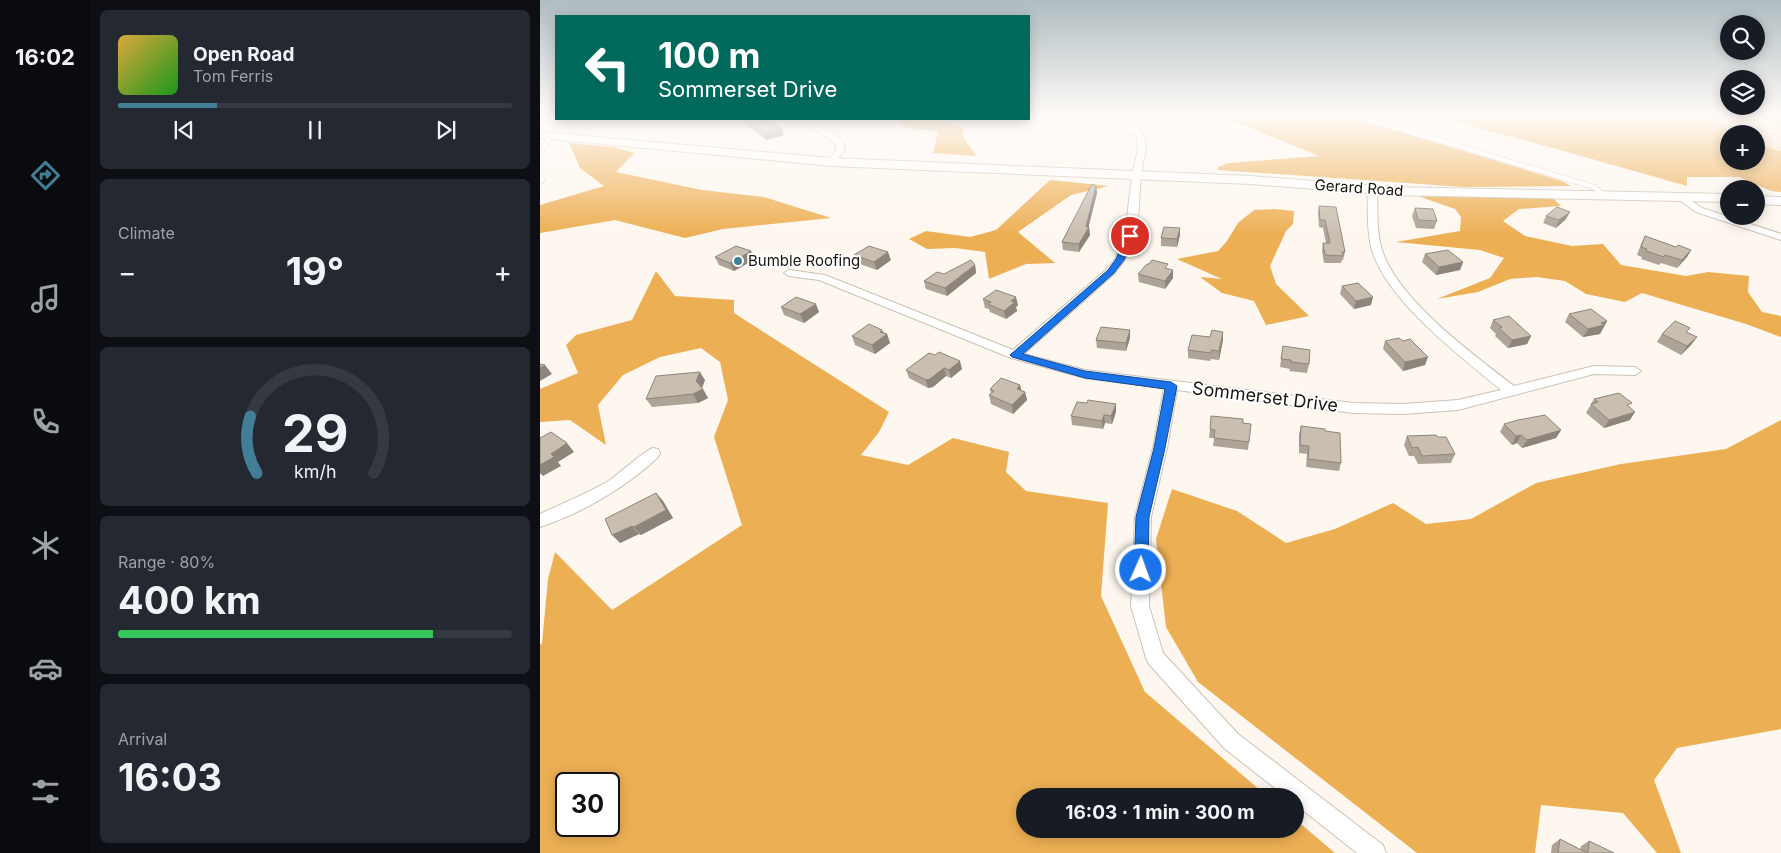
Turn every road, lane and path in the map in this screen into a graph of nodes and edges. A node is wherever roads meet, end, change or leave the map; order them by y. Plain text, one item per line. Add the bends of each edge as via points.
1 (752, 155) edge
2 (837, 155) edge
3 (1141, 155) edge
4 (1487, 155) edge
5 (831, 162) junction
6 (540, 174) edge
7 (1136, 174) junction
8 (540, 182) edge
9 (1372, 190) junction
10 (1604, 195) junction
11 (1681, 197) junction
12 (1720, 198) edge
13 (1765, 200) edge
14 (1781, 201) edge
15 (1781, 237) edge
16 (788, 273) dead end
17 (1015, 355) junction
18 (1635, 370) dead end
19 (1171, 386) junction
20 (1511, 391) junction
21 (653, 453) dead end
22 (540, 521) edge
23 (1375, 853) edge

1 - 5 street, Gerard Road
2 - 5 street
3 - 7 street
4 - 10 lane via 1594,187
5 - 7 street, Gerard Road
6 - 8 lane
7 - 9 street, Gerard Road
7 - 17 street via 1130,236 1120,260 1111,272
9 - 10 street, Gerard Road
9 - 20 street via 1377,250 1400,290 1456,346
10 - 11 street, Gerard Road
11 - 12 street, Gerard Road
11 - 15 street via 1699,210
13 - 14 street
16 - 17 street, Sommerset Drive via 821,277
17 - 19 street, Sommerset Drive via 1085,374
18 - 20 street, Sommerset Drive via 1594,370
19 - 20 street, Sommerset Drive via 1352,408 1403,409 1458,405
19 - 23 street via 1160,448 1142,517 1140,606 1155,658 1231,741
21 - 22 street via 619,482

